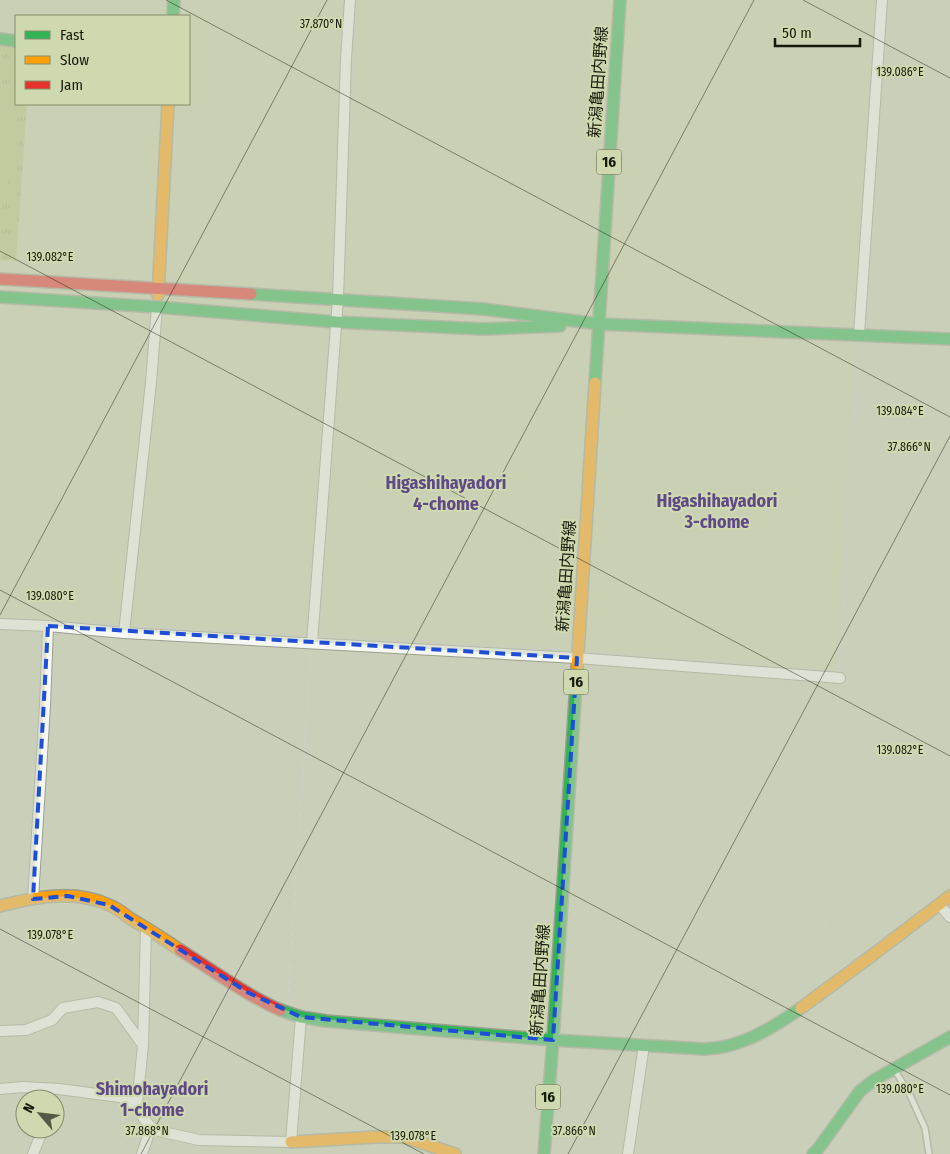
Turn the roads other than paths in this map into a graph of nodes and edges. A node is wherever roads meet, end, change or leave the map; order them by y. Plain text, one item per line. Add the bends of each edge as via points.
1 (174, 0) edge
2 (350, 0) edge
3 (620, 0) edge
4 (882, 0) edge
5 (173, 15) edge
6 (0, 40) edge
7 (15, 41) edge
8 (168, 105) edge
9 (0, 279) edge
10 (159, 288) junction
11 (0, 297) edge
12 (338, 300) junction
13 (157, 307) junction
14 (336, 322) junction
15 (599, 324) junction
16 (859, 335) junction
17 (950, 339) edge
18 (0, 624) edge
19 (48, 626) junction
20 (124, 633) junction
21 (312, 643) junction
22 (577, 658) junction
23 (840, 678) road end
24 (950, 896) edge
25 (33, 899) junction
26 (940, 905) junction
27 (0, 906) edge
28 (950, 917) edge
29 (146, 928) junction
30 (301, 1017) junction
31 (0, 1031) edge
32 (950, 1037) edge
33 (553, 1040) junction
34 (143, 1045) junction
35 (644, 1045) junction
36 (894, 1069) junction
37 (33, 1089) edge
38 (0, 1090) edge
39 (65, 1094) edge
40 (137, 1104) junction
41 (151, 1127) junction
42 (39, 1139) edge
43 (291, 1142) junction
44 (33, 1154) edge
45 (142, 1154) edge
46 (455, 1154) edge
47 (544, 1154) edge
48 (628, 1154) edge
49 (814, 1154) edge
50 (929, 1154) edge

1 - 5 street
2 - 12 street
3 - 15 street, 新潟亀田内野線 / 16
4 - 16 street
6 - 7 street
8 - 10 street
9 - 10 street
10 - 12 street
10 - 13 street
11 - 13 street
12 - 14 street
12 - 15 street via 483,310
13 - 14 street
13 - 20 street
14 - 15 street via 483,329
14 - 21 street
15 - 16 street
15 - 22 street, 新潟亀田内野線 / 16
16 - 17 street
18 - 19 street
19 - 20 street
19 - 25 street
20 - 21 street
21 - 22 street
22 - 23 street
22 - 33 street, 新潟亀田内野線 / 16
24 - 26 street
25 - 27 street
25 - 29 street via 87,898 109,905
26 - 28 street
26 - 35 street via 778,1024 752,1037 727,1046 704,1049
29 - 30 street via 269,1005
29 - 34 street
30 - 33 street
30 - 43 street
31 - 34 street via 26,1030 52,1020 63,1008 98,1002 116,1008
32 - 36 street
33 - 35 street
33 - 47 street, 新潟亀田内野線 / 16
34 - 40 street
35 - 48 street
36 - 49 street via 860,1091
36 - 50 lane via 924,1128
37 - 38 street
39 - 40 street via 120,1096
40 - 41 street
41 - 43 street via 199,1140
41 - 45 street
42 - 44 street
43 - 46 street via 404,1137

